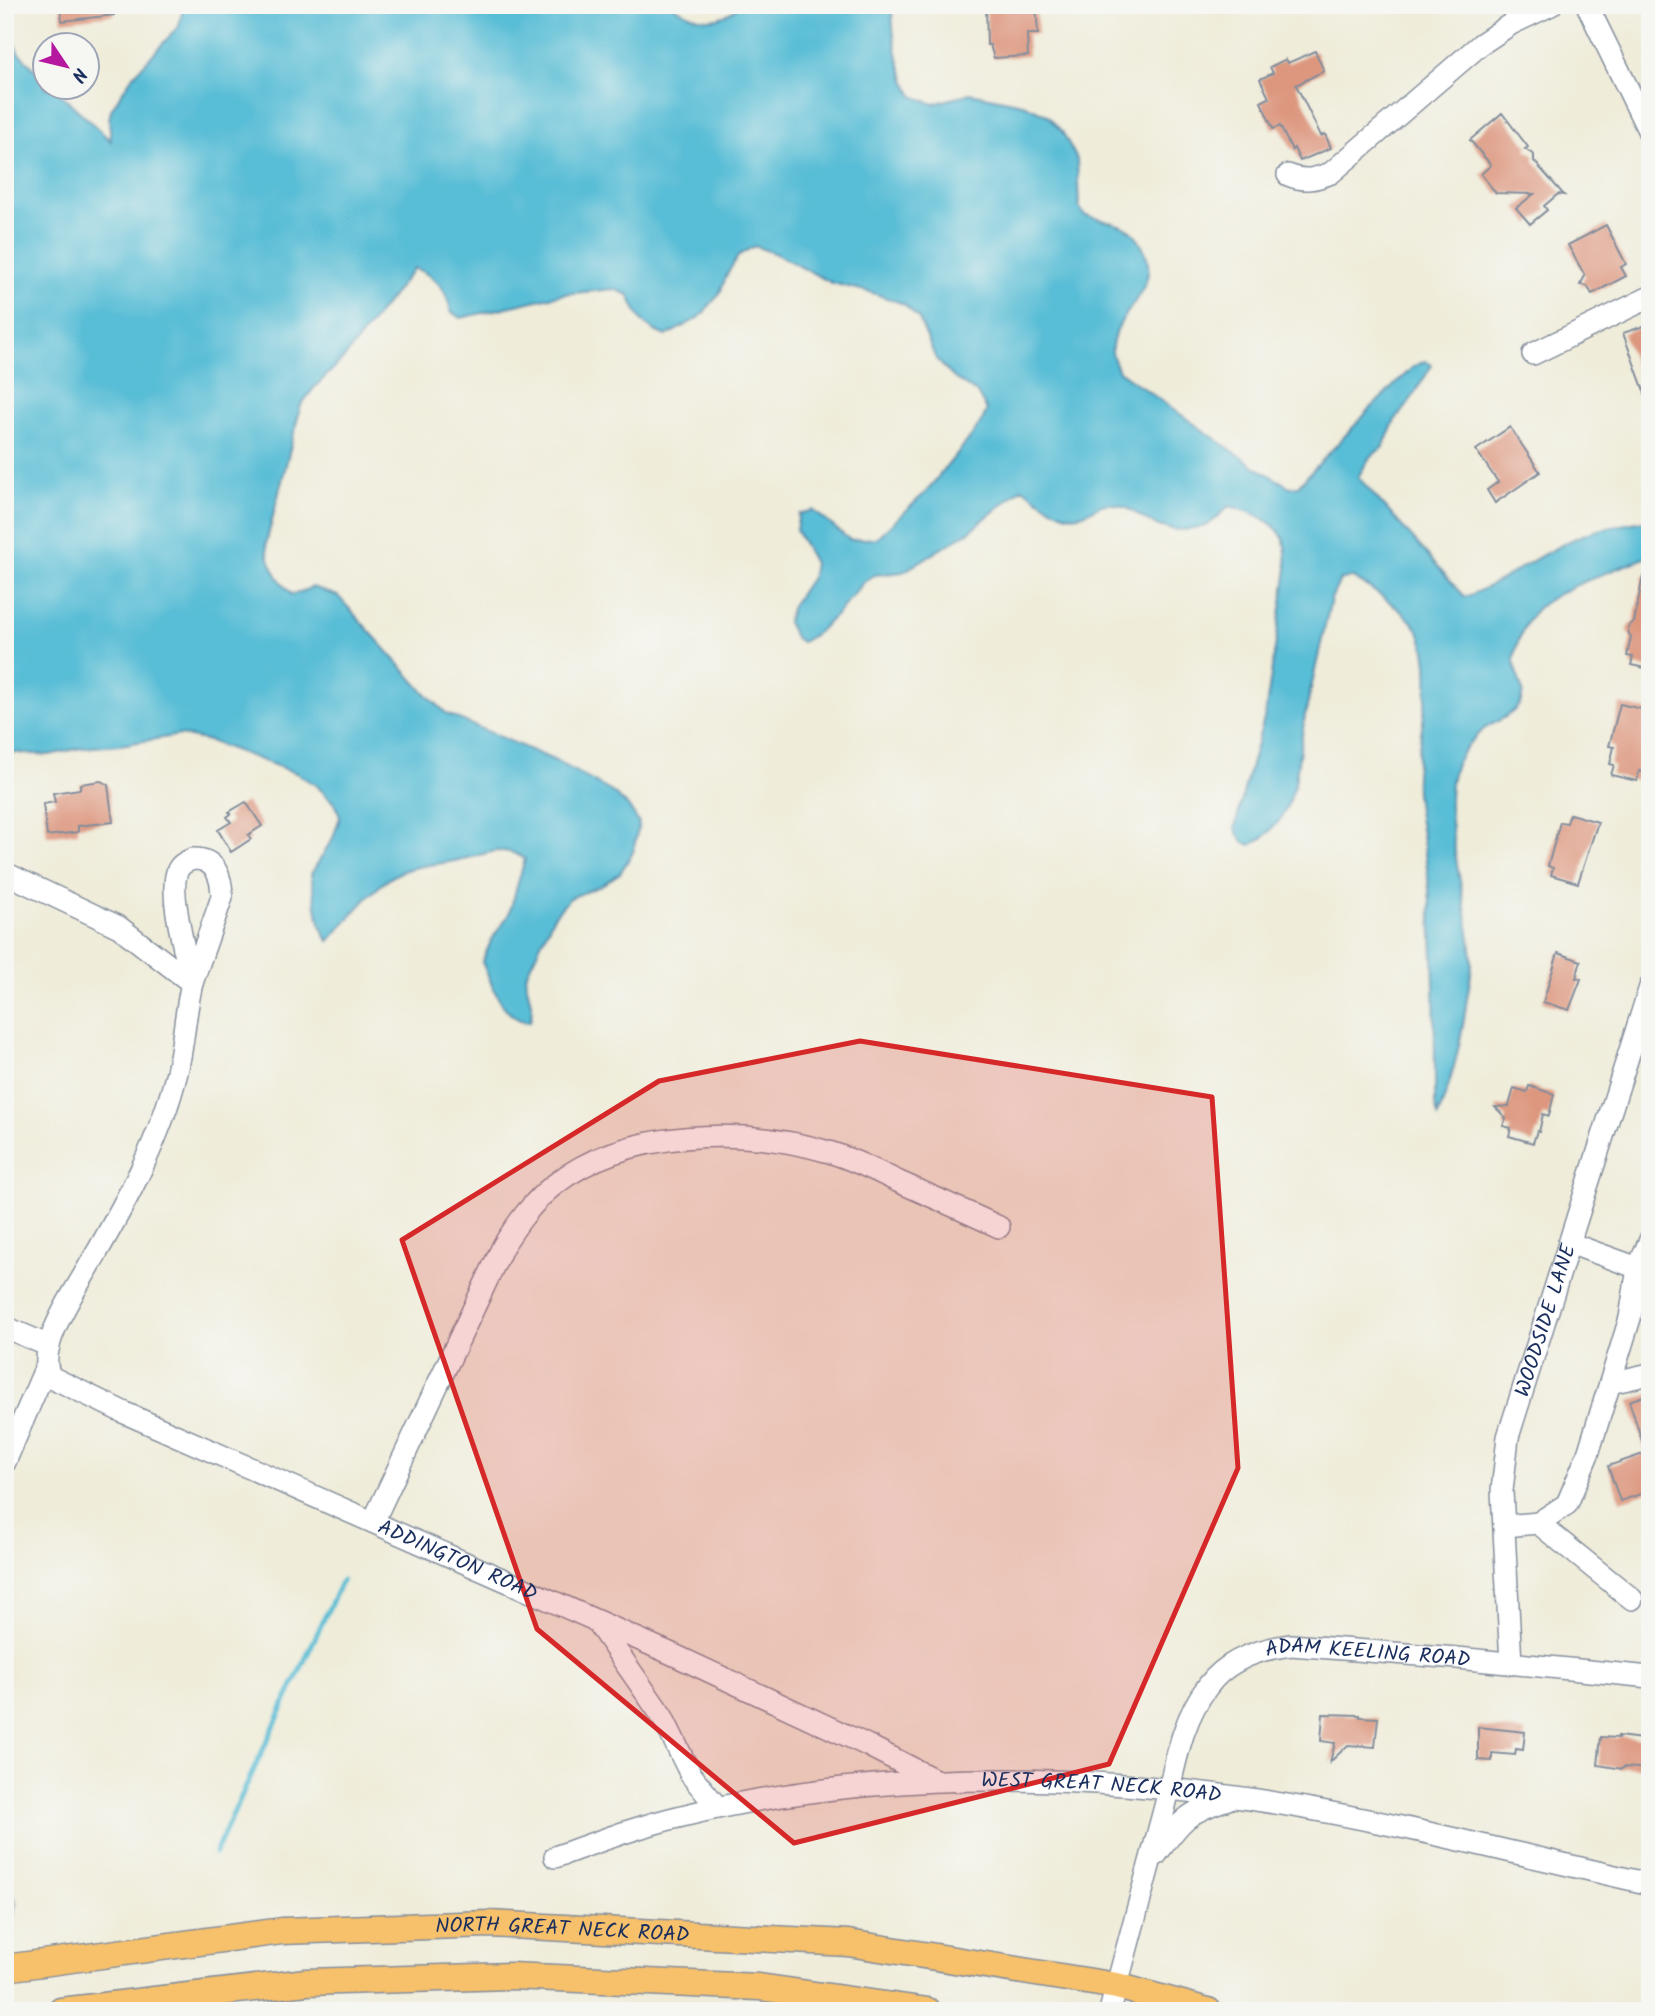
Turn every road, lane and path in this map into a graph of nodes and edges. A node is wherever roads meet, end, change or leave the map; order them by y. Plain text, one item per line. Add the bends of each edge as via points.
1 (1551, 5) edge
2 (1587, 5) edge
3 (1650, 134) edge
4 (1288, 175) dead end
5 (1650, 297) edge
6 (1533, 354) dead end
7 (5, 873) edge
8 (192, 982) junction
9 (1650, 987) edge
10 (999, 1227) dead end
11 (1650, 1240) edge
12 (1569, 1243) junction
13 (1638, 1268) junction
14 (5, 1327) edge
15 (49, 1346) junction
16 (46, 1369) junction
17 (1650, 1374) edge
18 (1610, 1383) junction
19 (12, 1427) edge
20 (5, 1462) edge
21 (373, 1522) junction
22 (1538, 1523) junction
23 (1504, 1527) junction
24 (1632, 1599) dead end
25 (596, 1621) junction
26 (1511, 1664) junction
27 (1650, 1677) edge
28 (935, 1780) junction
29 (1170, 1789) junction
30 (1235, 1797) junction
31 (718, 1808) junction
32 (555, 1857) dead end
33 (1149, 1865) junction
34 (1650, 1884) edge
35 (5, 1968) edge
36 (1113, 1998) edge
37 (61, 2011) edge
38 (928, 2011) edge
39 (1208, 2011) edge

1 - 4 street via 1480,44 1331,173 1306,180
2 - 3 street
5 - 6 street
7 - 8 street via 119,927
8 - 8 street via 222,897 218,873 202,859 185,862 175,880 176,911
8 - 15 street via 177,1072 151,1146
9 - 12 street, WOODSIDE LANE
10 - 21 street via 851,1160 791,1142 690,1138 625,1149 593,1161 537,1200 503,1246
11 - 13 street
12 - 13 street
12 - 23 street, WOODSIDE LANE via 1508,1437
13 - 18 street
14 - 15 street
15 - 16 street
16 - 19 street via 34,1398
16 - 21 street, ADDINGTON ROAD via 51,1377 125,1413
17 - 18 street
18 - 22 street via 1567,1504
19 - 20 street
21 - 25 street, ADDINGTON ROAD
22 - 23 street
22 - 24 street
23 - 26 street, WOODSIDE LANE
25 - 28 street, ADDINGTON ROAD
25 - 31 street via 662,1717 691,1775
26 - 27 street, ADAM KEELING ROAD
26 - 29 street, ADAM KEELING ROAD via 1291,1645 1250,1654 1218,1674 1207,1687 1178,1747
28 - 29 street, WEST GREAT NECK ROAD via 1013,1779
28 - 31 street, WEST GREAT NECK ROAD via 830,1789
29 - 30 street, WEST GREAT NECK ROAD
29 - 33 street
30 - 33 street via 1184,1818
30 - 34 street, WEST GREAT NECK ROAD via 1379,1823
31 - 32 street, WEST GREAT NECK ROAD
33 - 36 street
35 - 36 main road, NORTH GREAT NECK ROAD via 282,1931 489,1924 848,1943
36 - 39 main road, NORTH GREAT NECK ROAD
37 - 38 main road via 306,1982 511,1976 759,1987

